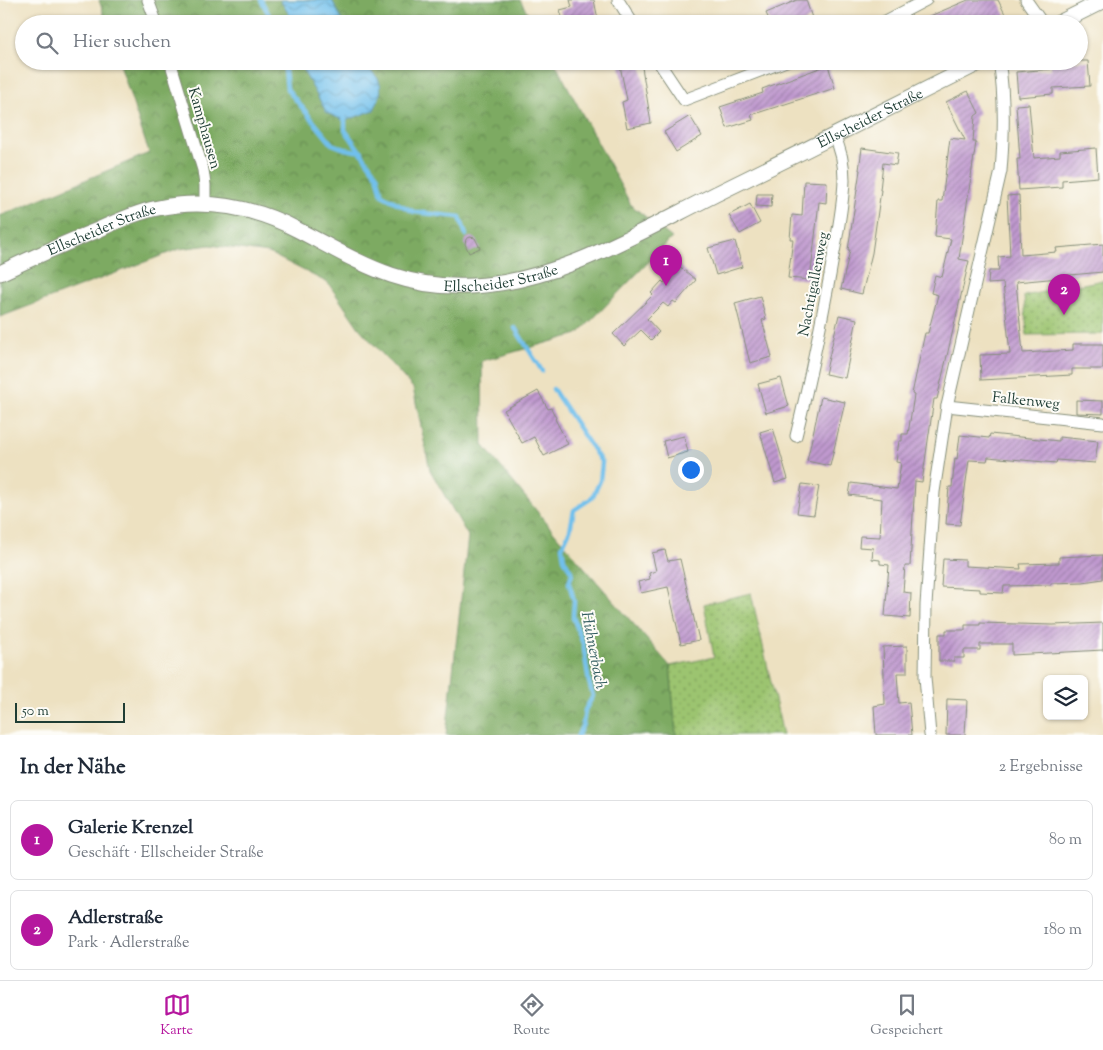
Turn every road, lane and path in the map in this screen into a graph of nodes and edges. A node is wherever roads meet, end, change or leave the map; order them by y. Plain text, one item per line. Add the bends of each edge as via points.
1 (148, 0) edge
2 (618, 0) edge
3 (926, 0) edge
4 (1026, 0) edge
5 (1103, 1) edge
6 (154, 15) edge
7 (627, 15) edge
8 (897, 15) edge
9 (1037, 15) edge
10 (1075, 15) edge
11 (173, 70) edge
12 (664, 70) edge
13 (762, 70) edge
14 (965, 70) edge
15 (1000, 70) edge
16 (834, 136) junction
17 (205, 204) junction
18 (0, 273) edge
19 (947, 406) junction
20 (1103, 423) edge
21 (796, 436) dead end
22 (930, 735) edge

1 - 6 street
2 - 7 street
3 - 8 street
4 - 9 street
5 - 10 street
11 - 17 street, Kamphausen via 203,170
12 - 13 street via 684,100
14 - 16 street, Ellscheider Straße
15 - 19 street via 1003,90 1001,171
16 - 17 street, Ellscheider Straße via 591,255 543,274 488,285 437,286 394,277 360,264 282,222 237,208
16 - 21 street, Nachtigallenweg via 839,145 844,180 840,221 814,361
17 - 18 street, Ellscheider Straße via 146,211 76,238
19 - 20 street, Falkenweg
19 - 22 street via 934,492 926,605 925,677

